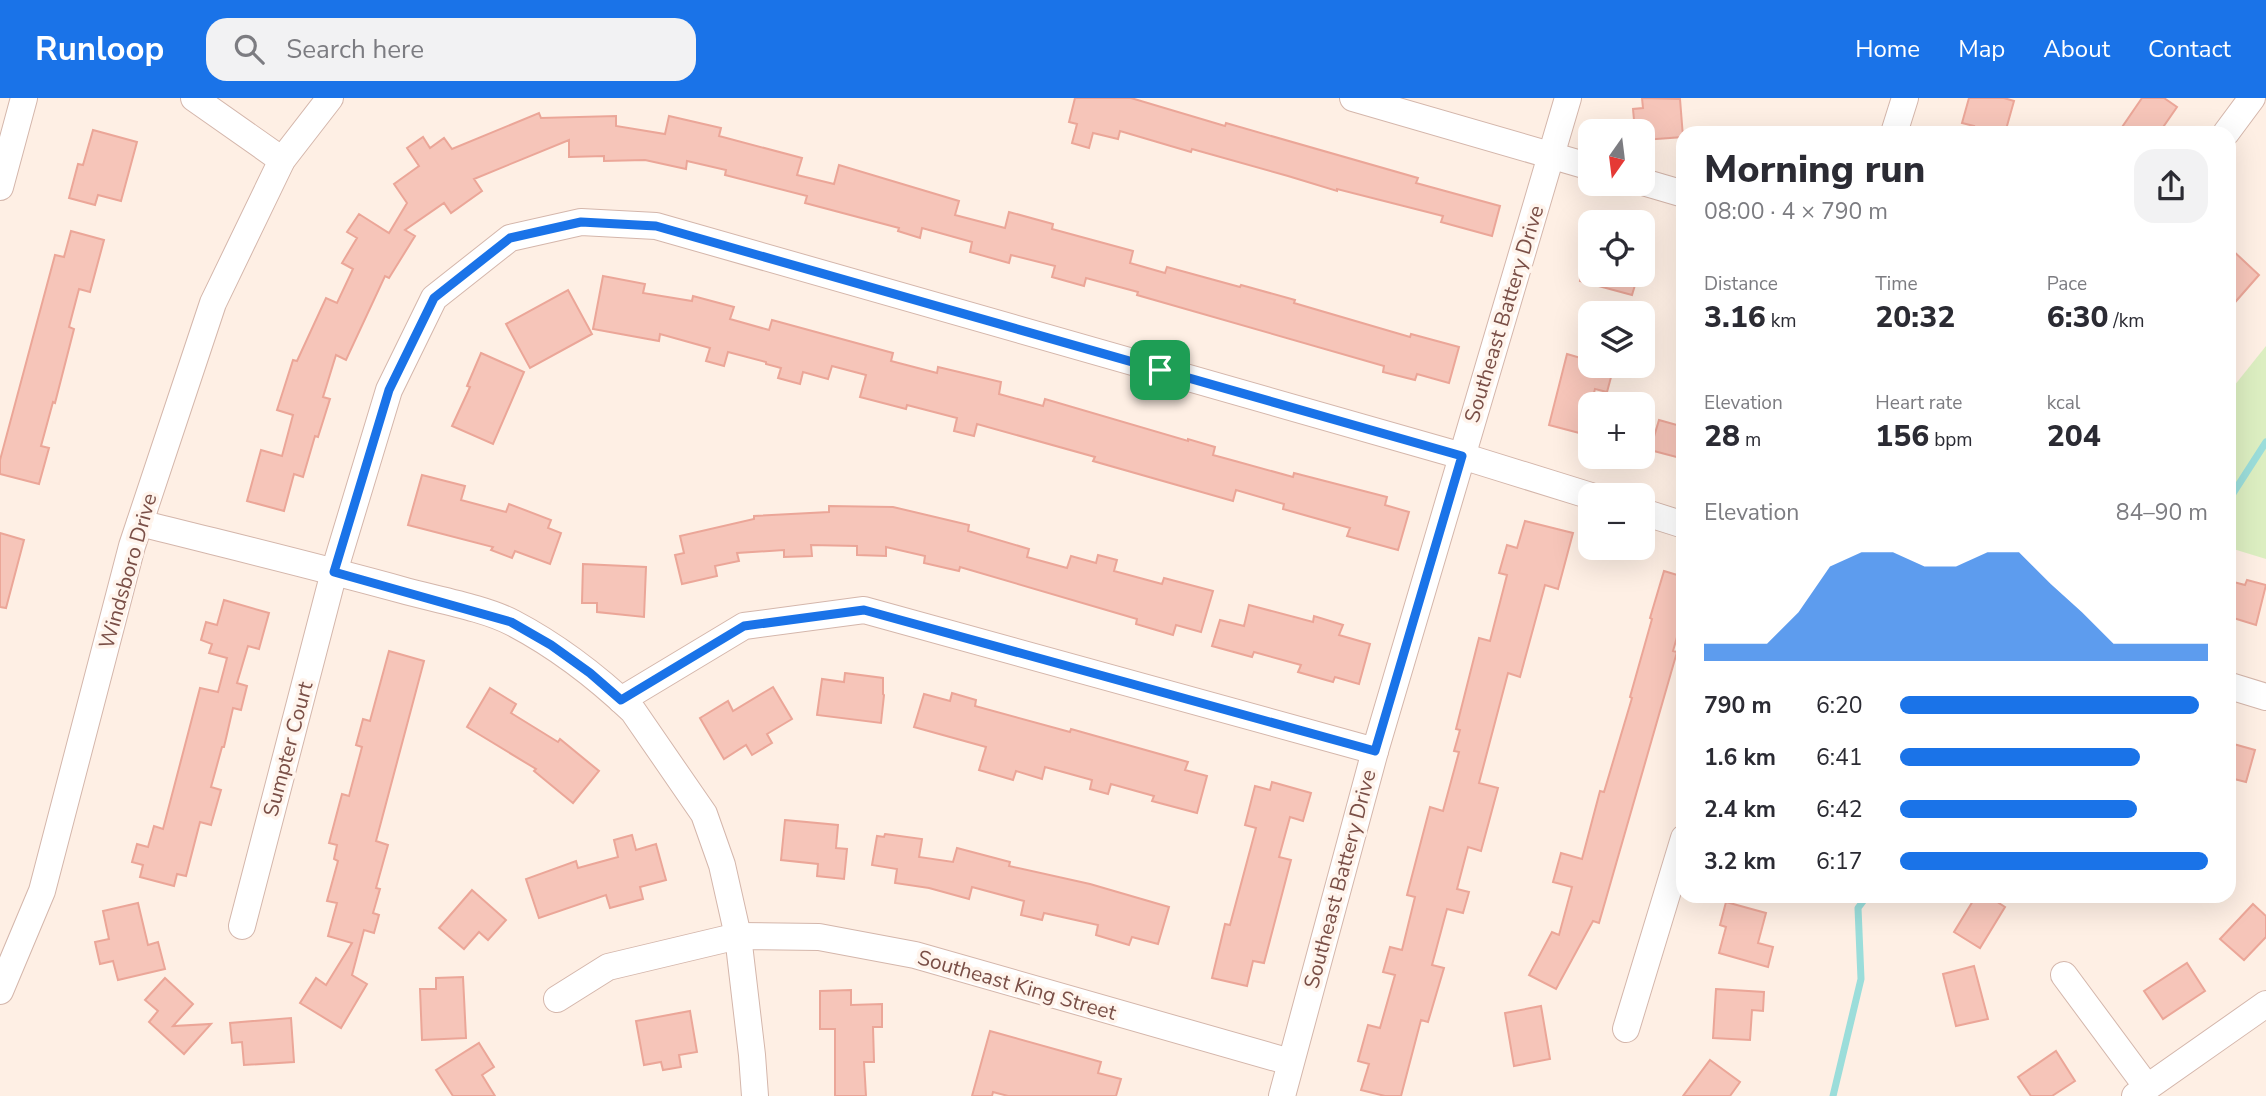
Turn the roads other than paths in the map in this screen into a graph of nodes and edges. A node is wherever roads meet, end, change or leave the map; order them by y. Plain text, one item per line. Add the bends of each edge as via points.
1 (24, 98) edge
2 (194, 98) edge
3 (330, 98) edge
4 (1353, 98) edge
5 (1567, 98) edge
6 (1905, 98) edge
7 (2252, 98) edge
8 (1896, 126) edge
9 (2231, 126) edge
10 (1551, 155) junction
11 (282, 160) junction
12 (1578, 163) edge
13 (1656, 186) edge
14 (0, 187) edge
15 (1676, 192) edge
16 (1462, 456) junction
17 (1578, 492) edge
18 (1655, 516) edge
19 (1676, 522) edge
20 (140, 523) junction
21 (334, 572) junction
22 (2236, 688) edge
23 (2266, 697) edge
24 (621, 700) junction
25 (1375, 751) junction
26 (1676, 864) edge
27 (242, 926) dead end
28 (738, 936) junction
29 (2064, 975) dead end
30 (0, 991) edge
31 (557, 999) dead end
32 (2266, 1004) edge
33 (1626, 1029) dead end
34 (1290, 1062) junction
35 (2141, 1091) edge
36 (755, 1096) edge
37 (1282, 1096) edge

1 - 14 street
2 - 11 street
3 - 11 street, Windsboro Drive
4 - 10 street
5 - 10 street, Southeast Battery Drive
6 - 8 street
7 - 9 street
10 - 12 street
10 - 16 street, Southeast Battery Drive
11 - 20 street, Windsboro Drive via 213,303
13 - 15 street
16 - 17 street, Sumpter Court
16 - 21 street, Sumpter Court via 656,226 581,222 510,238 434,298 389,390
16 - 25 street, Southeast Battery Drive
18 - 19 street
20 - 21 street
20 - 30 street, Windsboro Drive via 42,891
21 - 24 street via 511,622 551,645
21 - 27 street, Sumpter Court
22 - 23 street
24 - 25 street via 744,626 864,610
24 - 28 street via 704,814 722,865
25 - 34 street, Southeast Battery Drive
26 - 33 street
28 - 31 street, Southeast King Street via 608,967
28 - 34 street, Southeast King Street via 819,937 915,955
28 - 36 street
29 - 35 street
32 - 35 street
34 - 37 street, Southeast Battery Drive

